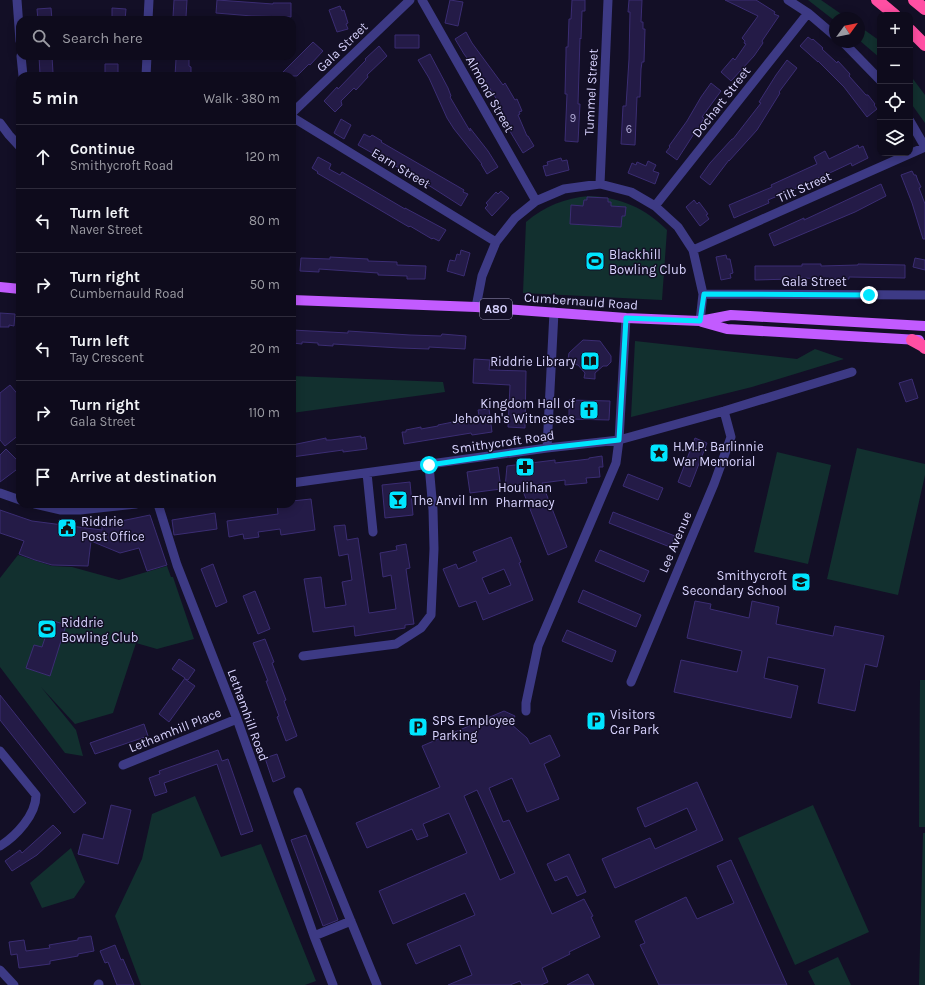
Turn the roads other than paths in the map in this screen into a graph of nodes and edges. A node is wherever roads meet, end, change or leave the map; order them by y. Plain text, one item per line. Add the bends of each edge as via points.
1 (17, 0) edge
2 (149, 0) edge
3 (410, 0) edge
4 (422, 0) edge
5 (608, 0) edge
6 (788, 0) edge
7 (877, 0) edge
8 (914, 0) edge
9 (925, 9) edge
10 (892, 12) edge
11 (808, 13) junction
12 (18, 16) edge
13 (148, 16) edge
14 (829, 31) edge
15 (913, 33) edge
16 (925, 45) edge
17 (849, 48) edge
18 (21, 60) edge
19 (147, 60) edge
20 (23, 72) edge
21 (146, 72) edge
22 (877, 77) edge
23 (296, 108) edge
24 (296, 119) edge
25 (0, 123) edge
26 (913, 126) edge
27 (16, 143) edge
28 (925, 147) edge
29 (600, 184) junction
30 (536, 201) junction
31 (655, 206) junction
32 (496, 242) junction
33 (693, 250) junction
34 (0, 287) edge
35 (16, 288) edge
36 (704, 294) junction
37 (925, 295) edge
38 (296, 300) edge
39 (476, 308) junction
40 (554, 312) junction
41 (626, 318) junction
42 (700, 321) junction
43 (925, 326) edge
44 (912, 340) junction
45 (925, 340) edge
46 (925, 348) edge
47 (852, 372) dead end
48 (724, 411) junction
49 (619, 440) junction
50 (547, 448) junction
51 (429, 465) junction
52 (367, 473) junction
53 (296, 482) edge
54 (0, 493) edge
55 (16, 499) edge
56 (52, 508) edge
57 (98, 508) edge
58 (159, 508) edge
59 (372, 532) dead end
60 (303, 656) dead end
61 (631, 682) dead end
62 (526, 711) dead end
63 (237, 719) junction
64 (0, 751) edge
65 (123, 765) dead end
66 (298, 792) dead end
67 (0, 846) edge
68 (351, 921) junction
69 (314, 936) junction
70 (0, 970) edge
71 (14, 985) edge
72 (333, 985) edge
73 (377, 985) edge

1 - 12 street
2 - 13 street
3 - 23 street, Gala Street
4 - 30 street, Almond Street
5 - 29 street, Tummel Street
6 - 11 street
7 - 10 highway
8 - 9 highway
11 - 14 street
11 - 31 street, Dochart Street
15 - 16 highway
17 - 22 street
18 - 20 street
19 - 21 street
24 - 32 street, Earn Street
25 - 27 street
26 - 28 street
28 - 33 street, Tilt Street
29 - 30 street via 564,189
29 - 31 street via 631,192
30 - 32 street via 515,218
31 - 33 street via 678,227
32 - 39 street via 482,276
33 - 36 street
34 - 35 main road
36 - 37 street, Gala Street
36 - 42 street
38 - 39 main road, Cumbernauld Road / A80
39 - 40 main road, Cumbernauld Road / A80
40 - 41 main road, Cumbernauld Road / A80
40 - 50 street
41 - 42 main road, Cumbernauld Road / A80
41 - 49 street
42 - 43 main road, Cumbernauld Road / A80 via 731,315
42 - 44 main road, Cumbernauld Road / A80 via 727,329
44 - 45 main road, Cumbernauld Road / A80
44 - 46 highway
47 - 48 street, Smithycroft Road
48 - 49 street, Smithycroft Road
48 - 61 street, Lee Avenue via 731,437 714,484
49 - 50 street, Smithycroft Road
49 - 62 street via 616,463 538,646
50 - 51 street, Smithycroft Road
51 - 52 street, Smithycroft Road
51 - 60 street via 434,535 431,615 421,628 396,644
52 - 53 street, Smithycroft Road
52 - 59 street
54 - 55 street
56 - 57 street
58 - 63 street, Lethamhill Road via 177,565
63 - 65 street, Lethamhill Place
63 - 69 street, Lethamhill Road
64 - 67 street via 36,795 36,803 20,830
66 - 68 street
68 - 69 street
68 - 73 street
69 - 72 street, Lethamhill Road
70 - 71 street

